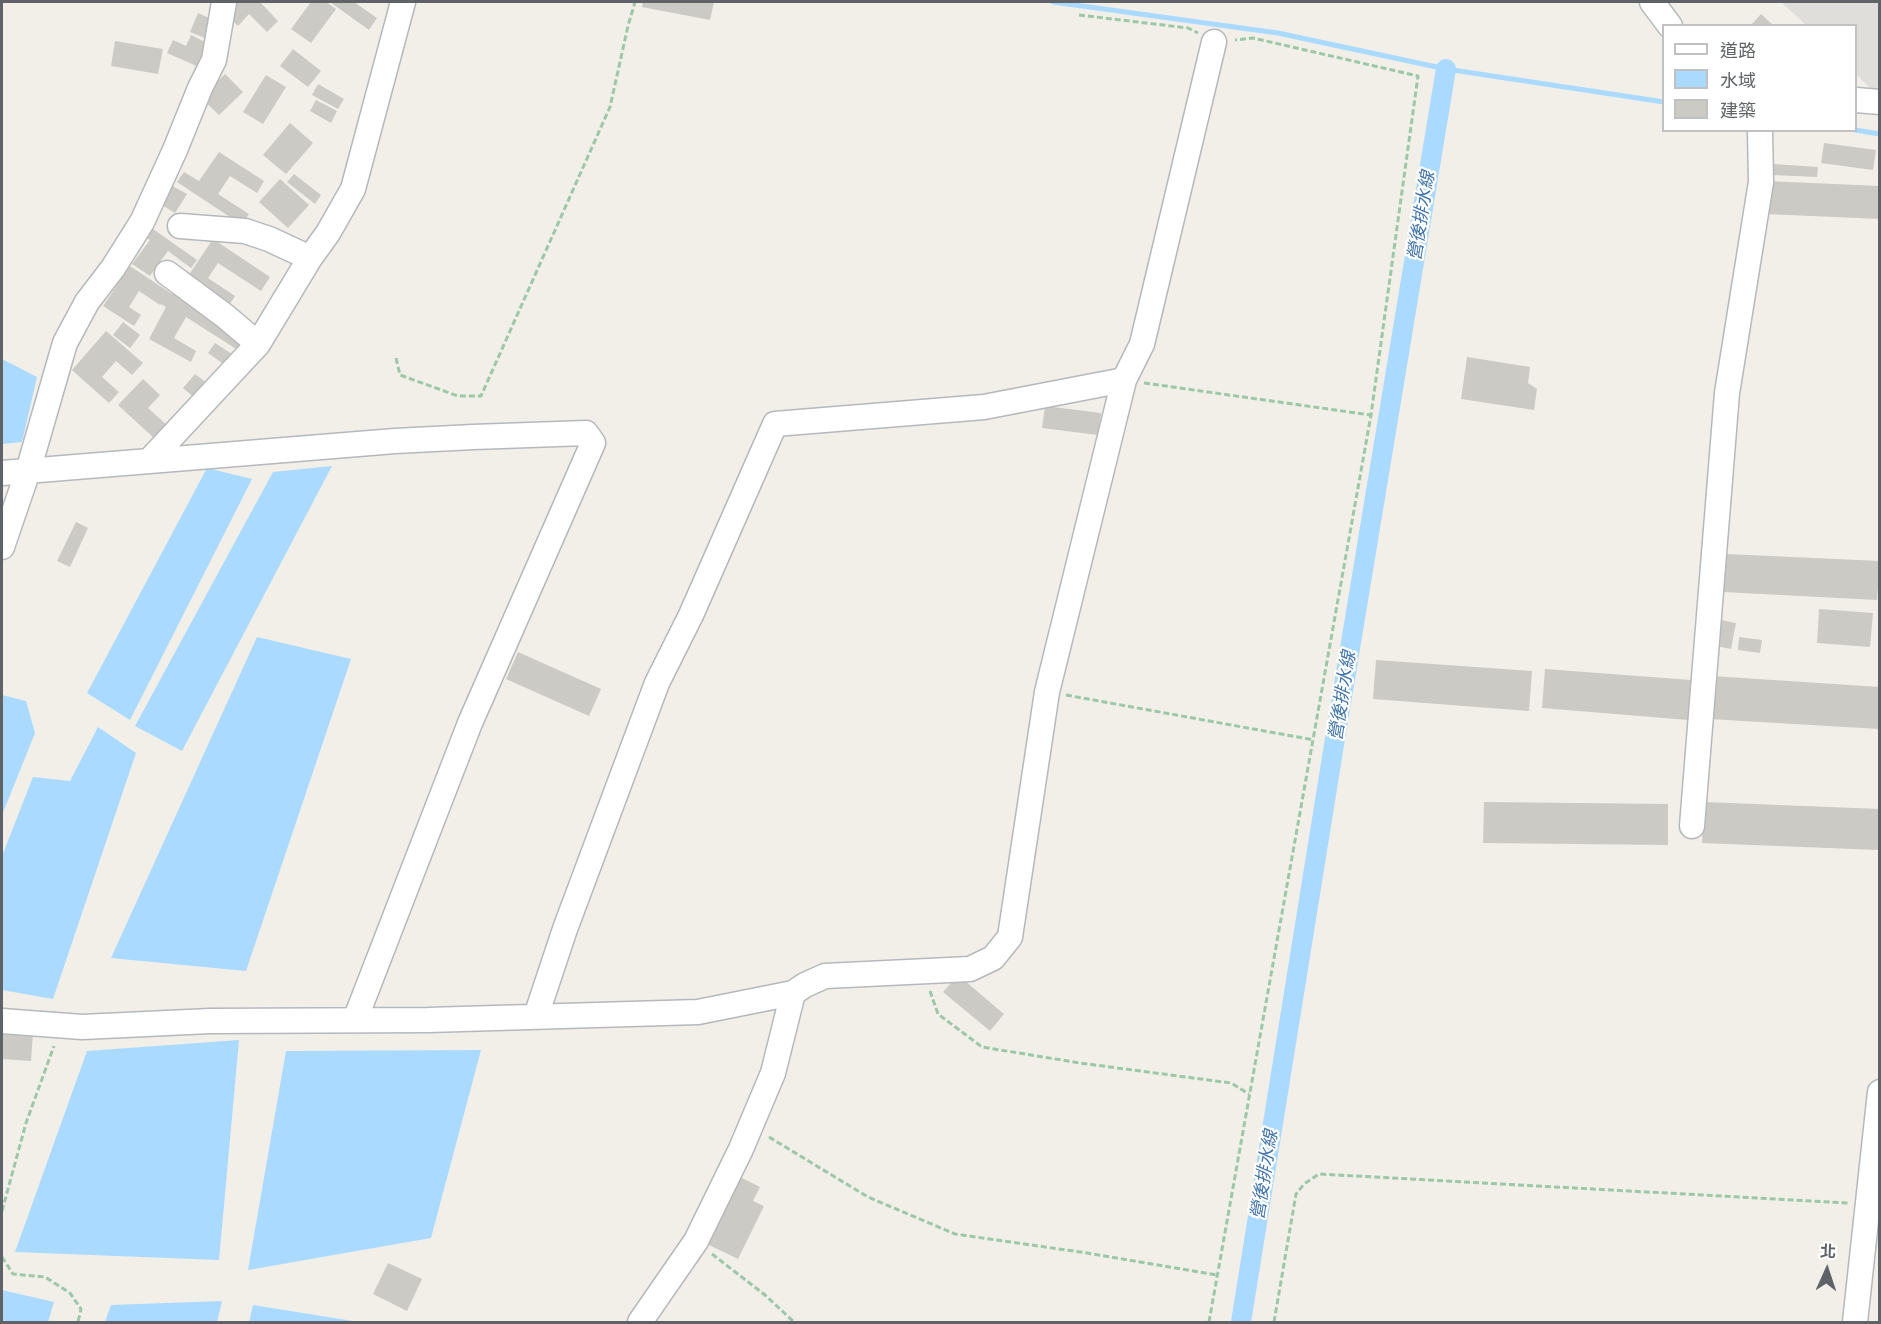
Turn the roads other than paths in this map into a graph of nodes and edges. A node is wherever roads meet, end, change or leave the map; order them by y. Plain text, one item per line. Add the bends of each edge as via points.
1 (224, 2) edge
2 (403, 2) edge
3 (1652, 2) edge
4 (1668, 24) edge
5 (1214, 42) road end
6 (1857, 100) edge
7 (1880, 102) edge
8 (1760, 132) edge
9 (180, 226) dead end
10 (310, 258) junction
11 (167, 273) dead end
12 (258, 344) junction
13 (1124, 380) junction
14 (149, 461) junction
15 (27, 471) junction
16 (2, 473) edge
17 (2, 547) edge
18 (1692, 826) dead end
19 (793, 993) junction
20 (536, 1016) junction
21 (355, 1020) junction
22 (2, 1021) edge
23 (1880, 1092) edge
24 (640, 1323) edge
25 (1855, 1323) edge

1 - 15 lane via 214,60 142,222 87,302 65,343
2 - 10 lane via 353,189
3 - 4 lane
5 - 13 lane via 1142,344
6 - 7 lane
8 - 18 lane via 1761,182 1727,393
9 - 10 lane via 245,231
10 - 12 lane
11 - 12 lane
12 - 14 lane
13 - 19 lane via 1047,692 1011,937 993,958 970,969 825,976
13 - 20 lane via 984,407 775,424 657,683
14 - 15 lane
14 - 21 lane via 473,437 586,433 593,443 470,723
15 - 16 lane
15 - 17 lane
19 - 20 lane via 698,1012
19 - 24 lane via 773,1073 751,1127 696,1242
20 - 21 lane
21 - 22 lane via 82,1027
23 - 25 lane

